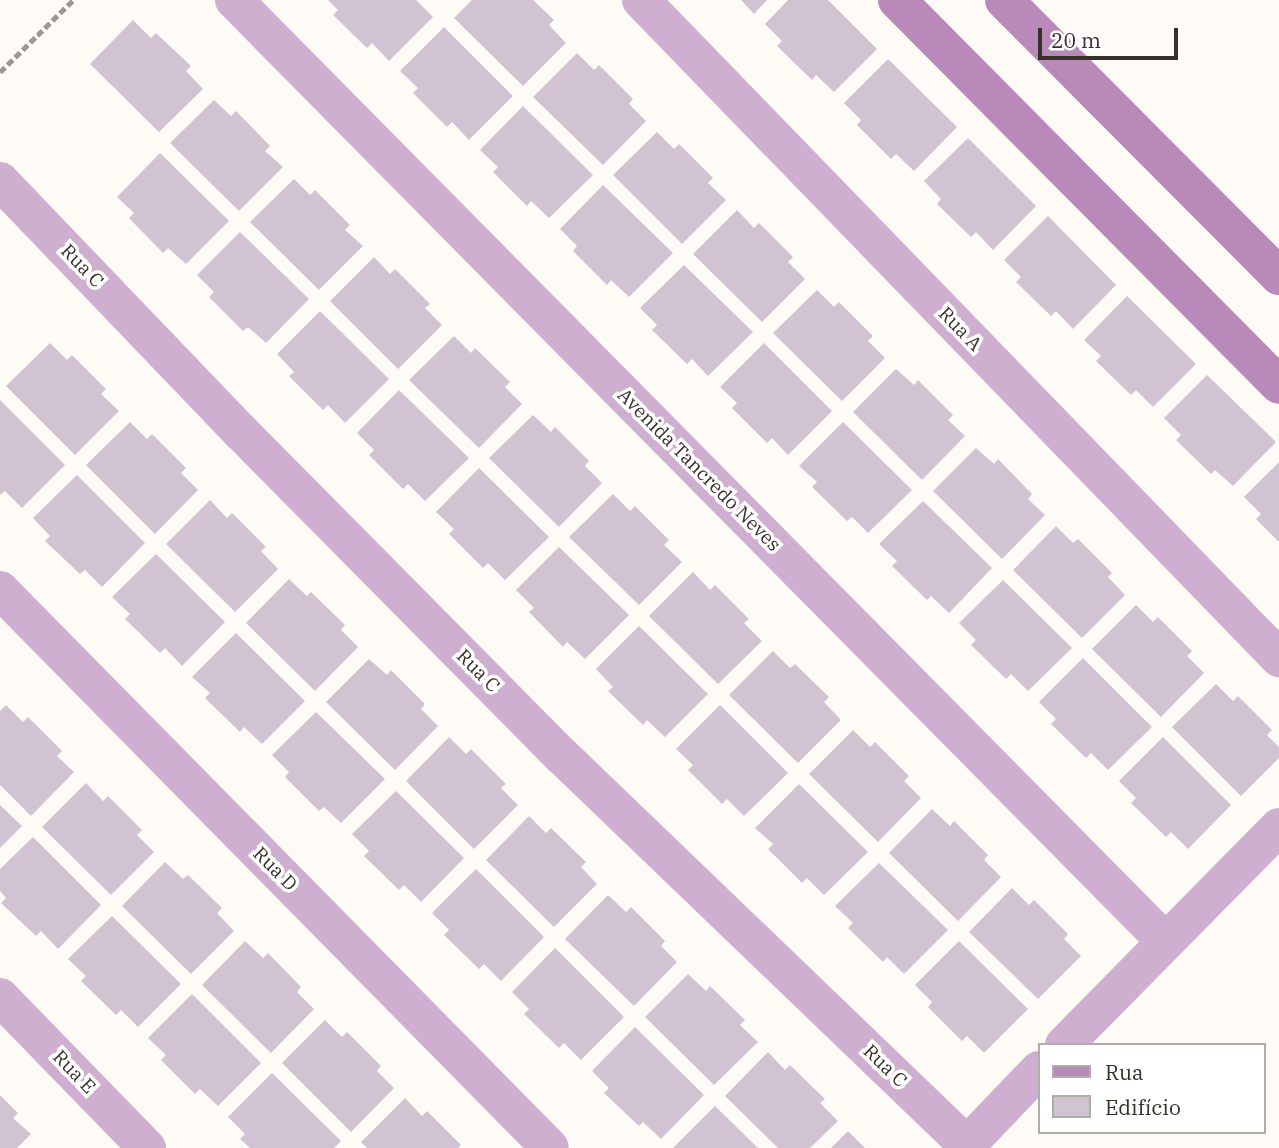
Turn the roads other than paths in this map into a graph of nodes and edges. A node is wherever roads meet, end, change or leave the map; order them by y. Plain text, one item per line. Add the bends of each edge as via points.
1 (234, 0) edge
2 (641, 0) edge
3 (897, 0) edge
4 (1004, 0) edge
5 (0, 181) edge
6 (1279, 276) edge
7 (1279, 385) edge
8 (0, 590) edge
9 (1279, 658) edge
10 (1279, 827) edge
11 (1164, 940) junction
12 (0, 997) edge
13 (1066, 1043) edge
14 (1038, 1071) edge
15 (969, 1147) edge
16 (148, 1148) edge
17 (550, 1148) edge

1 - 11 street, Avenida Tancredo Neves
2 - 9 street, Rua A
3 - 7 street
4 - 6 street
5 - 15 street, Rua C via 562,756
8 - 17 street, Rua D
10 - 11 street
11 - 13 street
12 - 16 street, Rua E
14 - 15 street

